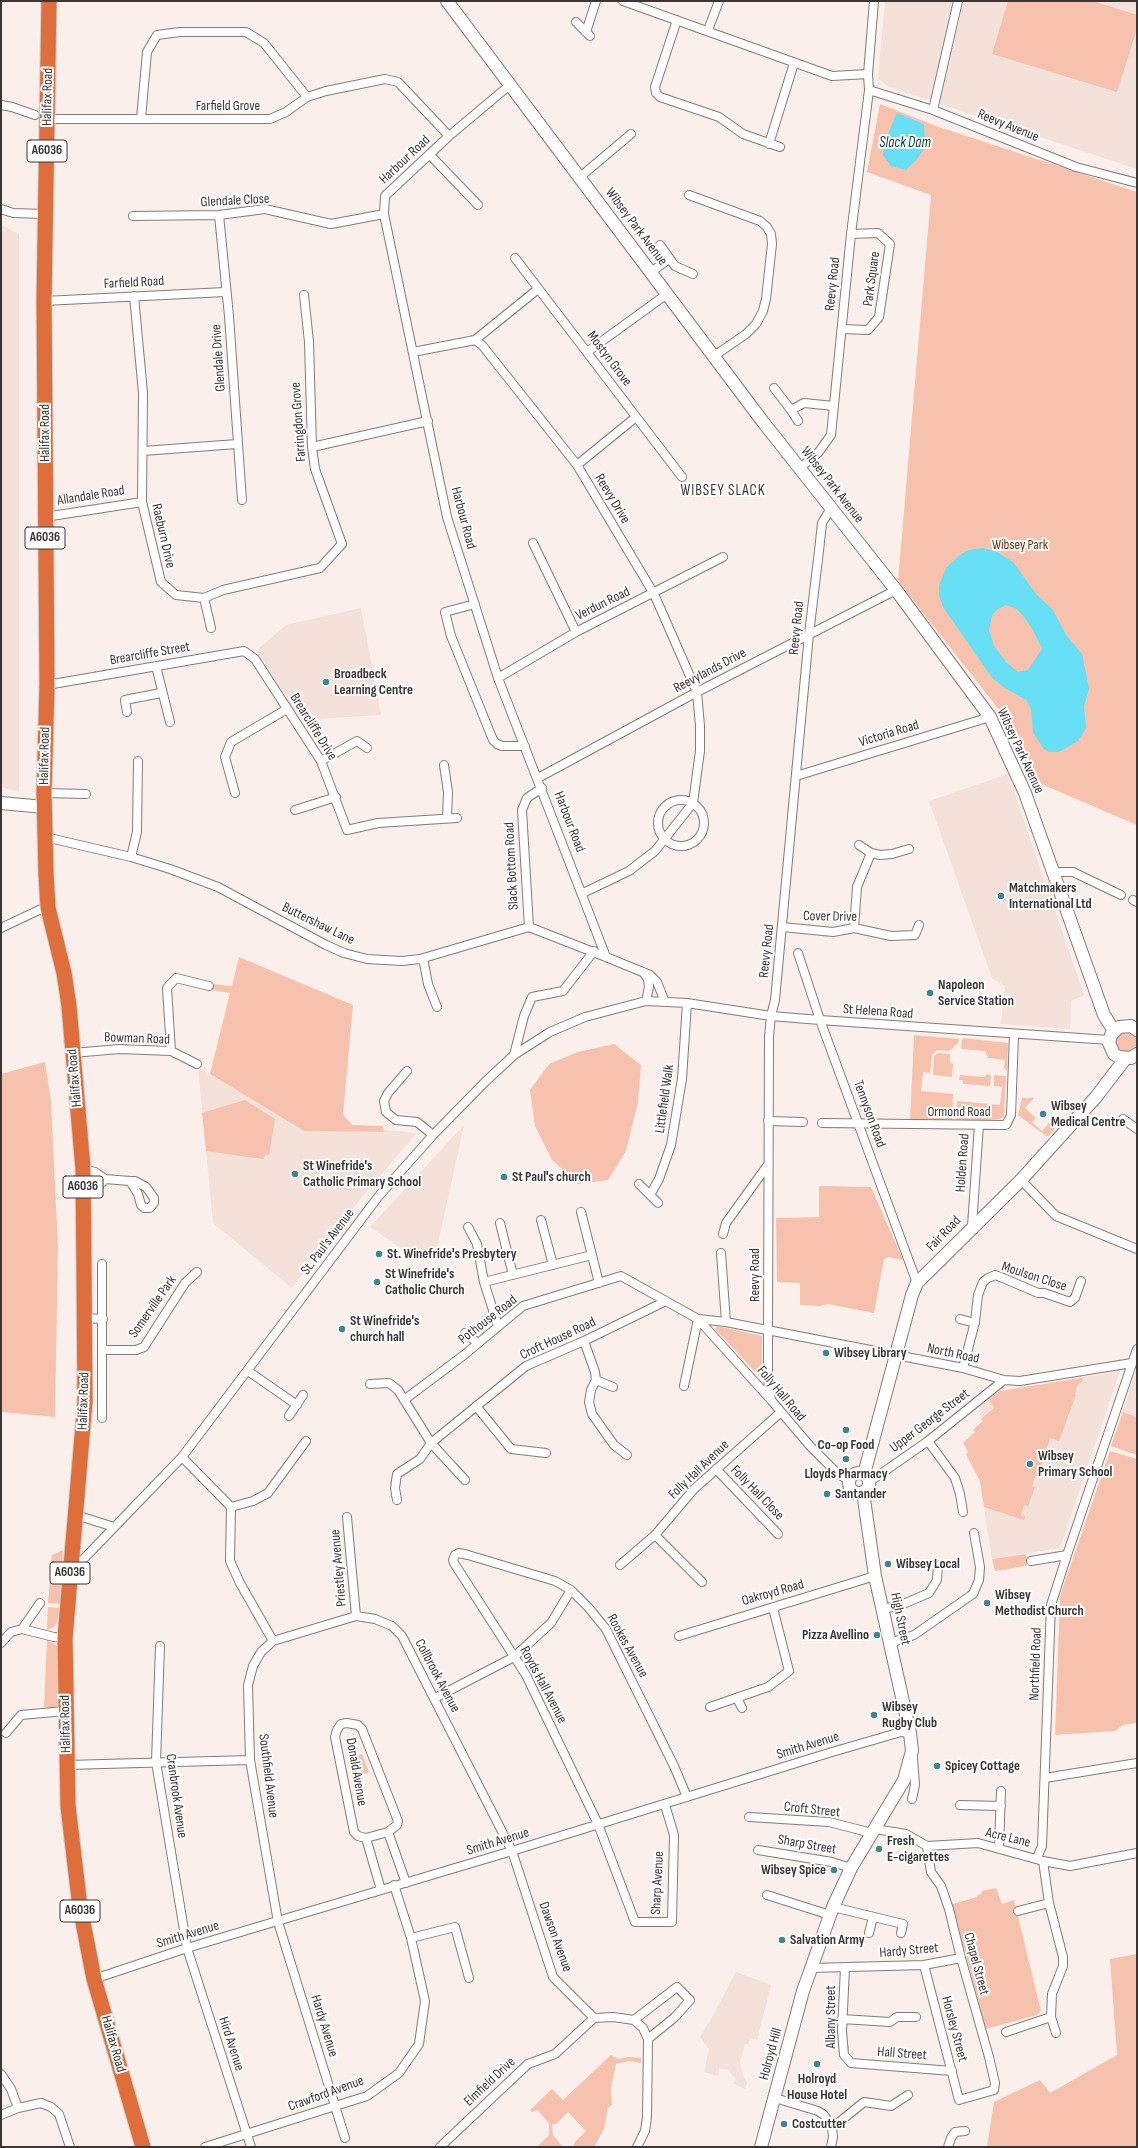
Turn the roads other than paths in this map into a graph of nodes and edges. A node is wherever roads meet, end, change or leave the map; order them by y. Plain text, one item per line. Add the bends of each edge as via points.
1 (49, 1) edge
2 (447, 1) edge
3 (596, 1) edge
4 (623, 1) edge
5 (719, 1) edge
6 (874, 1) edge
7 (958, 1) edge
8 (677, 20) junction
9 (576, 22) dead end
10 (708, 30) junction
11 (794, 63) junction
12 (868, 74) junction
13 (510, 84) junction
14 (870, 90) junction
15 (306, 97) junction
16 (1, 106) edge
17 (933, 110) junction
18 (41, 117) junction
19 (141, 119) junction
20 (631, 134) dead end
21 (449, 136) junction
22 (769, 144) junction
23 (780, 147) dead end
24 (430, 154) junction
25 (580, 177) junction
26 (1137, 183) edge
27 (689, 195) dead end
28 (478, 205) dead end
29 (1, 209) edge
30 (45, 214) junction
31 (384, 214) junction
32 (219, 215) junction
33 (133, 216) dead end
34 (851, 234) junction
35 (660, 245) dead end
36 (514, 258) dead end
37 (669, 260) junction
38 (651, 272) junction
39 (693, 274) dead end
40 (538, 289) junction
41 (225, 292) junction
42 (667, 294) junction
43 (304, 295) dead end
44 (134, 296) junction
45 (44, 301) junction
46 (842, 329) junction
47 (475, 340) junction
48 (414, 352) junction
49 (587, 352) junction
50 (714, 356) junction
51 (774, 388) dead end
52 (834, 406) junction
53 (791, 410) junction
54 (636, 417) junction
55 (428, 421) junction
56 (798, 422) dead end
57 (237, 444) junction
58 (312, 447) junction
59 (144, 451) junction
60 (577, 465) junction
61 (800, 468) junction
62 (682, 477) dead end
63 (242, 500) dead end
64 (142, 502) junction
65 (831, 508) junction
66 (45, 517) junction
67 (533, 543) dead end
68 (342, 544) joint
69 (723, 557) dead end
70 (896, 590) junction
71 (654, 594) junction
72 (204, 598) junction
73 (474, 604) junction
74 (211, 628) dead end
75 (576, 632) junction
76 (809, 634) junction
77 (255, 659) joint
78 (156, 666) junction
79 (498, 678) junction
80 (47, 685) junction
81 (697, 692) junction
82 (161, 693) junction
83 (288, 709) junction
84 (127, 712) dead end
85 (990, 717) junction
86 (170, 722) dead end
87 (525, 746) junction
88 (367, 748) dead end
89 (138, 761) dead end
90 (321, 761) junction
91 (444, 765) dead end
92 (796, 776) junction
93 (538, 778) junction
94 (542, 788) junction
95 (234, 793) dead end
96 (86, 794) dead end
97 (336, 797) junction
98 (44, 800) junction
99 (1, 802) edge
100 (693, 803) junction
101 (295, 810) dead end
102 (447, 818) junction
103 (457, 818) dead end
104 (45, 837) junction
105 (664, 839) junction
106 (859, 845) dead end
107 (909, 849) dead end
108 (871, 853) junction
109 (131, 857) junction
110 (1053, 872) junction
111 (583, 893) junction
112 (1121, 896) dead end
113 (48, 908) junction
114 (919, 925) dead end
115 (529, 927) junction
116 (782, 927) junction
117 (1, 928) edge
118 (854, 928) junction
119 (594, 952) junction
120 (798, 953) dead end
121 (606, 957) junction
122 (423, 958) junction
123 (641, 970) junction
124 (209, 986) dead end
125 (646, 1001) junction
126 (665, 1002) junction
127 (687, 1003) junction
128 (437, 1007) dead end
129 (771, 1016) junction
130 (820, 1020) junction
131 (1137, 1030) edge
132 (1014, 1035) junction
133 (1112, 1035) junction
134 (171, 1051) junction
135 (73, 1053) junction
136 (514, 1055) junction
137 (1134, 1056) edge
138 (197, 1064) dead end
139 (407, 1071) dead end
140 (1123, 1119) dead end
141 (768, 1121) junction
142 (803, 1122) dead end
143 (822, 1123) dead end
144 (859, 1124) junction
145 (979, 1125) junction
146 (1137, 1129) edge
147 (433, 1135) junction
148 (767, 1166) junction
149 (83, 1169) junction
150 (105, 1179) junction
151 (1021, 1180) junction
152 (130, 1181) dead end
153 (640, 1184) dead end
154 (83, 1194) junction
155 (650, 1195) junction
156 (658, 1203) dead end
157 (581, 1212) dead end
158 (541, 1220) dead end
159 (500, 1223) dead end
160 (972, 1226) junction
161 (468, 1227) dead end
162 (723, 1234) dead end
163 (1137, 1249) edge
164 (721, 1253) dead end
165 (592, 1255) junction
166 (102, 1264) dead end
167 (553, 1265) junction
168 (197, 1272) dead end
169 (513, 1275) junction
170 (1081, 1281) dead end
171 (484, 1282) junction
172 (599, 1283) junction
173 (918, 1283) junction
174 (666, 1302) junction
175 (85, 1318) junction
176 (103, 1319) junction
177 (698, 1319) junction
178 (960, 1319) dead end
179 (726, 1322) junction
180 (975, 1323) junction
181 (498, 1326) junction
182 (768, 1330) junction
183 (465, 1333) dead end
184 (584, 1341) junction
185 (478, 1343) junction
186 (1137, 1349) edge
187 (103, 1350) junction
188 (896, 1355) junction
189 (1132, 1363) junction
190 (963, 1368) junction
191 (248, 1371) junction
192 (596, 1380) junction
193 (1004, 1380) junction
194 (370, 1384) dead end
195 (684, 1386) dead end
196 (613, 1387) dead end
197 (303, 1395) dead end
198 (404, 1400) junction
199 (771, 1400) junction
200 (297, 1405) junction
201 (476, 1406) junction
202 (780, 1413) junction
203 (289, 1416) dead end
204 (102, 1418) dead end
205 (306, 1440) dead end
206 (928, 1441) junction
207 (431, 1443) junction
208 (546, 1453) dead end
209 (627, 1455) dead end
210 (182, 1457) junction
211 (716, 1469) junction
212 (867, 1478) junction
213 (465, 1480) dead end
214 (850, 1481) junction
215 (863, 1492) junction
216 (397, 1500) dead end
217 (231, 1507) junction
218 (964, 1512) dead end
219 (76, 1515) junction
220 (347, 1517) dead end
221 (114, 1527) junction
222 (974, 1533) dead end
223 (778, 1534) dead end
224 (655, 1536) junction
225 (1067, 1555) junction
226 (1032, 1561) dead end
227 (454, 1563) joint
228 (620, 1565) dead end
229 (938, 1565) dead end
230 (70, 1574) junction
231 (875, 1576) junction
232 (702, 1582) dead end
233 (571, 1590) junction
234 (40, 1603) dead end
235 (773, 1608) junction
236 (883, 1608) junction
237 (356, 1616) junction
238 (22, 1629) junction
239 (679, 1636) dead end
240 (65, 1638) junction
241 (273, 1641) junction
242 (1, 1643) edge
243 (890, 1643) junction
244 (160, 1646) dead end
245 (514, 1657) junction
246 (435, 1698) junction
247 (737, 1698) junction
248 (710, 1707) dead end
249 (742, 1708) dead end
250 (65, 1712) junction
251 (6, 1733) dead end
252 (910, 1733) junction
253 (912, 1751) junction
254 (250, 1760) junction
255 (156, 1762) junction
256 (1137, 1763) edge
257 (67, 1765) junction
258 (1045, 1778) junction
259 (1001, 1792) dead end
260 (687, 1797) junction
261 (912, 1799) dead end
262 (665, 1805) junction
263 (960, 1805) dead end
264 (1001, 1806) junction
265 (749, 1817) dead end
266 (598, 1824) junction
267 (873, 1831) junction
268 (388, 1832) junction
269 (366, 1838) junction
270 (927, 1846) junction
271 (999, 1848) junction
272 (758, 1850) dead end
273 (512, 1852) junction
274 (1137, 1853) edge
275 (1040, 1859) junction
276 (851, 1868) junction
277 (406, 1883) junction
278 (394, 1885) junction
279 (381, 1890) junction
280 (767, 1895) dead end
281 (1049, 1903) junction
282 (831, 1911) junction
283 (1018, 1911) dead end
284 (872, 1917) junction
285 (278, 1922) junction
286 (869, 1933) dead end
287 (901, 1933) dead end
288 (411, 1938) junction
289 (187, 1948) junction
290 (961, 1958) junction
291 (924, 1965) junction
292 (811, 1968) junction
293 (845, 1968) junction
294 (469, 1978) dead end
295 (94, 1979) junction
296 (916, 2017) dead end
297 (1051, 2017) junction
298 (594, 2018) junction
299 (842, 2019) junction
300 (634, 2020) junction
301 (1006, 2032) dead end
302 (1056, 2033) dead end
303 (648, 2039) junction
304 (851, 2063) joint
305 (952, 2071) junction
306 (1, 2074) edge
307 (908, 2096) dead end
308 (775, 2098) junction
309 (959, 2100) joint
310 (335, 2107) junction
311 (18, 2108) junction
312 (1, 2115) edge
313 (832, 2128) junction
314 (965, 2131) dead end
315 (247, 2135) junction
316 (345, 2138) dead end
317 (70, 2147) edge
318 (143, 2147) edge
319 (205, 2147) edge
320 (251, 2147) edge
321 (440, 2147) edge
322 (637, 2147) edge
323 (760, 2147) edge
324 (831, 2147) edge
325 (948, 2147) edge

1 - 18 highway, Halifax Road / A6036
2 - 13 main road, Wibsey Park Avenue
3 - 9 street via 588,34
4 - 8 street
5 - 10 street
6 - 12 street, Reevy Road
7 - 17 street
8 - 10 street
8 - 22 street via 655,87 656,93 664,100 719,117 738,132
10 - 11 street
11 - 12 street via 832,76
11 - 22 street
12 - 14 street, Reevy Road
13 - 21 street, Harbour Road
13 - 25 main road, Wibsey Park Avenue
14 - 17 street, Reevy Avenue
14 - 34 street, Reevy Road
15 - 19 street, Farfield Grove via 286,112 270,119
15 - 19 street via 264,43 246,32 180,32 157,35 147,52
15 - 21 street, Farfield Grove via 386,79 398,82
16 - 18 street via 12,106
17 - 26 street, Reevy Avenue via 1076,167
18 - 19 street, Farfield Grove
18 - 30 highway, Halifax Road / A6036
20 - 25 street
21 - 24 street, Harbour Road
22 - 23 street
24 - 28 street
24 - 31 street, Harbour Road via 385,196
25 - 38 main road, Wibsey Park Avenue
27 - 50 street via 760,221 771,234 763,311 756,324 746,334
29 - 30 street via 13,213
30 - 45 highway, Halifax Road / A6036
31 - 32 street, Glendale Close via 331,224 265,209
31 - 48 street, Harbour Road
32 - 33 street, Glendale Close
32 - 41 street, Glendale Drive
34 - 46 street, Reevy Road
34 - 46 street, Park Square via 878,233 890,244 879,317 868,330
35 - 37 street
36 - 40 street, Mostyn Grove
37 - 38 street
37 - 39 street via 675,266
38 - 42 main road, Wibsey Park Avenue
40 - 47 street
40 - 49 street, Mostyn Grove
41 - 44 street, Farfield Road
41 - 57 street, Glendale Drive via 229,316
42 - 49 street
42 - 50 main road, Wibsey Park Avenue
43 - 58 street, Farringdon Grove via 309,342
44 - 45 street, Farfield Road
44 - 59 street, Raeburn Drive via 143,393
45 - 66 highway, Halifax Road / A6036
46 - 52 street, Reevy Road
47 - 48 street
47 - 60 street, Reevy Drive via 482,345
48 - 55 street, Harbour Road
49 - 54 street, Mostyn Grove
50 - 61 main road, Wibsey Park Avenue
51 - 53 street
52 - 53 street via 804,403
52 - 61 street, Reevy Road via 831,436 818,454
53 - 56 street
54 - 60 street
54 - 62 street, Mostyn Grove
55 - 58 street
55 - 73 street, Harbour Road via 447,517
57 - 59 street
57 - 63 street, Glendale Drive
58 - 68 street, Farringdon Grove via 315,469
59 - 64 street, Raeburn Drive
60 - 71 street, Reevy Drive
61 - 65 main road, Wibsey Park Avenue
64 - 66 street, Allandale Road
64 - 72 street, Raeburn Drive via 161,582 176,595
65 - 70 main road, Wibsey Park Avenue
65 - 76 street, Reevy Road via 822,523
66 - 80 highway, Halifax Road / A6036
67 - 75 street
68 - 72 street, Raeburn Drive via 320,568 223,590
69 - 71 street, Verdun Road
70 - 76 street, Reevylands Drive
70 - 85 main road, Wibsey Park Avenue
71 - 75 street, Verdun Road
71 - 81 street, Reevy Drive
72 - 74 street
73 - 79 street, Harbour Road
73 - 87 street via 445,612 451,636 493,740 502,746
75 - 79 street, Verdun Road
76 - 81 street, Reevylands Drive
76 - 92 street, Reevy Road
77 - 78 street, Brearcliffe Street via 244,651
77 - 83 street, Brearcliffe Drive
78 - 80 street, Brearcliffe Street
78 - 82 street
79 - 87 street, Harbour Road
80 - 98 highway, Halifax Road / A6036
81 - 93 street, Reevylands Drive
81 - 100 street, Reevy Drive via 700,751
82 - 84 street via 125,700
82 - 86 street
83 - 90 street, Brearcliffe Drive
83 - 95 street via 231,742 225,757
85 - 92 street, Victoria Road
85 - 110 main road, Wibsey Park Avenue via 1025,793
87 - 93 street, Harbour Road
88 - 90 street via 357,741
89 - 109 street via 137,832
90 - 97 street, Brearcliffe Drive
91 - 102 street via 448,792
92 - 116 street, Reevy Road
93 - 94 street, Harbour Road
94 - 111 street, Harbour Road
94 - 115 street, Slack Bottom Road via 527,798 522,810
96 - 98 street
97 - 101 street
97 - 102 street, Brearcliffe Drive via 346,830 378,823
98 - 99 main road
98 - 104 highway, Halifax Road / A6036
100 - 105 street
100 - 105 street via 679,800 672,802 661,812 658,826
100 - 105 street via 703,816 703,831 700,838 686,846 674,845
102 - 103 street, Brearcliffe Drive
104 - 109 street, Buttershaw Lane
104 - 113 highway, Halifax Road / A6036
105 - 111 street via 655,851 629,871
106 - 108 street
107 - 108 street via 892,854
108 - 118 street via 857,886
109 - 122 street, Buttershaw Lane via 218,887 344,953 379,961
110 - 112 street via 1073,872
110 - 133 main road, Wibsey Park Avenue
111 - 121 street, Harbour Road
113 - 117 street
113 - 135 highway, Halifax Road / A6036 via 64,973
114 - 118 street, Cover Drive via 915,934 891,936
115 - 119 street
115 - 122 street, Buttershaw Lane
116 - 118 street, Cover Drive via 833,932
116 - 129 street, Reevy Road via 775,1000
119 - 121 street
119 - 136 street via 563,991 532,997 524,1016
120 - 130 street, Tennyson Road
121 - 123 street
122 - 128 street via 428,984
123 - 125 street via 648,979
123 - 126 street via 657,982
124 - 134 street via 176,978 167,988
125 - 126 street, St Helena Road
125 - 136 street, St. Paul's Avenue via 586,1017 550,1032
126 - 127 street, St Helena Road
127 - 129 street, St Helena Road
127 - 155 street, Littlefield Walk via 682,1079 671,1145 659,1179
129 - 130 street, St Helena Road
129 - 141 street, Reevy Road via 768,1036
130 - 132 street, St Helena Road
130 - 144 street, Tennyson Road
131 - 133 main road via 1125,1026
132 - 133 street, St Helena Road
132 - 145 street, Ormond Road via 1011,1115 1006,1125
133 - 137 main road, Wibsey Park Avenue via 1111,1049 1114,1054
134 - 135 street, Bowman Road via 119,1049
134 - 138 street, Bowman Road
135 - 149 highway, Halifax Road / A6036
136 - 147 street, St. Paul's Avenue
137 - 151 main road, Fair Road
139 - 147 street via 388,1093 384,1101 386,1112 396,1120 417,1122
140 - 146 street
141 - 142 street
141 - 148 street, Reevy Road
143 - 144 street, Ormond Road
144 - 145 street, Ormond Road
144 - 173 street, Tennyson Road
145 - 160 street, Holden Road
147 - 191 street, St. Paul's Avenue via 378,1197
148 - 162 street via 726,1223
148 - 182 street, Reevy Road
149 - 150 street via 95,1172
149 - 154 highway, Halifax Road / A6036
150 - 152 street
150 - 154 street via 96,1190
151 - 160 main road, Fair Road
151 - 163 street via 1056,1216
153 - 155 street
154 - 175 highway, Halifax Road / A6036
155 - 156 street
157 - 165 street
158 - 167 street
159 - 169 street
160 - 173 main road, Fair Road
161 - 171 street via 477,1244
164 - 179 street
165 - 167 street
165 - 172 street
166 - 176 street
167 - 169 street
168 - 187 street, Somerville Park via 185,1283 144,1347 136,1350
169 - 171 street
170 - 180 street, Moulson Close via 1075,1298 1070,1302 1038,1293 995,1275 983,1282 978,1295
171 - 181 street
172 - 174 street, Folly Hall Road via 621,1276
172 - 181 street, Pothouse Road via 523,1306
173 - 188 main road, Fair Road via 912,1294
174 - 177 street, Folly Hall Road
174 - 184 street, Croft House Road
175 - 176 street
175 - 219 highway, Halifax Road / A6036 via 85,1401
176 - 187 street
177 - 179 street, North Road
177 - 195 street
177 - 199 street, Folly Hall Road
178 - 180 street
179 - 182 street, North Road
180 - 190 street, Moulson Close
181 - 185 street, Pothouse Road
182 - 188 street, North Road
182 - 199 street, Reevy Road via 768,1378
183 - 185 street
184 - 192 street
184 - 201 street, Croft House Road via 526,1366
185 - 198 street, Pothouse Road
186 - 189 street, Northfield Road
187 - 204 street
188 - 190 street, North Road
188 - 212 main road, Fair Road
189 - 193 street, North Road via 1020,1381
189 - 225 street, Northfield Road
190 - 193 street, North Road
191 - 200 street
191 - 210 street, St. Paul's Avenue
192 - 196 street
192 - 209 street via 589,1402 592,1414 614,1445
193 - 206 street, Upper George Street
194 - 198 street via 389,1383 398,1390
197 - 200 street
198 - 207 street
199 - 202 street, Folly Hall Road
200 - 203 street
201 - 207 street, Croft House Road
201 - 208 street via 510,1449
202 - 211 street, Folly Hall Avenue
202 - 214 street, Folly Hall Road via 831,1468
205 - 217 street via 268,1493 253,1501
206 - 212 street, Upper George Street
206 - 218 street via 955,1478
207 - 213 street
207 - 216 street, Croft House Road via 420,1459 397,1474
210 - 217 street
210 - 221 street, St. Paul's Avenue
211 - 223 street, Folly Hall Close
211 - 224 street, Folly Hall Avenue via 694,1489
212 - 214 main road via 854,1474
212 - 215 main road via 868,1488
214 - 215 main road via 853,1491
215 - 231 main road, High Street
217 - 241 street via 230,1561
219 - 221 street
219 - 230 highway, Halifax Road / A6036
220 - 237 street, Priestley Avenue
221 - 230 street, St. Paul's Avenue
222 - 243 street via 980,1567 979,1580 973,1594 914,1636
224 - 228 street, Folly Hall Avenue
224 - 232 street
225 - 226 street
225 - 258 street, Northfield Road via 1052,1606
227 - 233 street, Rookes Avenue via 455,1556 459,1553 555,1581
227 - 245 street, Royds Hall Avenue
229 - 236 street via 937,1580 929,1593 901,1605
230 - 240 highway, Halifax Road / A6036
231 - 235 street, Oakroyd Road
231 - 236 main road, High Street
233 - 245 street via 551,1623
233 - 260 street, Rookes Avenue via 606,1629
234 - 238 street
235 - 239 street, Oakroyd Road
235 - 247 street via 789,1671 768,1687
236 - 243 main road, High Street
237 - 241 street, Collbrook Avenue
237 - 246 street, Collbrook Avenue via 375,1619 392,1626 402,1636
238 - 240 street via 54,1638
238 - 242 street via 11,1632
240 - 250 highway, Halifax Road / A6036
241 - 254 street, Southfield Avenue via 261,1652 248,1685
243 - 252 main road, High Street
244 - 255 street, Cranbrook Avenue
245 - 246 street
245 - 266 street, Royds Hall Avenue via 529,1682
246 - 273 street, Collbrook Avenue
247 - 248 street
247 - 249 street
250 - 251 street via 21,1715
250 - 257 highway, Halifax Road / A6036
252 - 253 main road, High Street
252 - 260 street, Smith Avenue via 901,1732
253 - 261 street, High Street via 915,1785
253 - 267 main road, High Street via 904,1780
254 - 255 street
254 - 285 street, Southfield Avenue
255 - 257 street
255 - 289 street, Cranbrook Avenue
256 - 258 street
257 - 295 highway, Halifax Road / A6036 via 70,1832 80,1907
258 - 275 street, Northfield Road
259 - 264 street
260 - 262 street, Smith Avenue
262 - 266 street, Smith Avenue
262 - 266 street, Sharp Avenue via 674,1834 672,1922 635,1922
263 - 264 street
264 - 271 street
265 - 267 street, Croft Street via 829,1822
266 - 273 street, Smith Avenue
267 - 270 street via 906,1834
267 - 276 main road, High Street
268 - 269 street
268 - 269 street, Donald Avenue via 398,1821 362,1729 353,1723 341,1724 335,1737 354,1832
268 - 277 street
269 - 279 street
270 - 271 street, Acre Lane via 978,1843
270 - 290 street, Chapel Street via 931,1872 941,1886
271 - 275 street, Acre Lane
272 - 276 street, Sharp Street via 832,1862
273 - 277 street, Smith Avenue
273 - 298 street, Dawson Avenue via 553,1977
274 - 275 street, Acre Lane via 1070,1866
275 - 281 street
276 - 282 main road, High Street
277 - 278 street, Smith Avenue
278 - 279 street, Smith Avenue
278 - 288 street, Crawford Avenue
279 - 285 street, Smith Avenue
280 - 282 street
281 - 283 street
281 - 297 street via 1063,1957 1063,1966 1052,1994
282 - 284 street
282 - 292 main road, High Street
284 - 286 street
284 - 287 street via 903,1924
285 - 289 street, Smith Avenue
285 - 310 street, Hardy Avenue
288 - 294 street via 455,1927
288 - 310 street, Crawford Avenue via 425,2001 419,2044 399,2073 367,2096
289 - 295 street, Smith Avenue
289 - 315 street, Hird Avenue
290 - 291 street, Hardy Street
290 - 309 street, Chapel Street via 995,2084 994,2090
291 - 293 street, Hardy Street
291 - 305 street, Horsley Street
292 - 293 street, Hardy Street
292 - 308 main road, Holroyd Hill
293 - 299 street, Albany Street
295 - 318 highway, Halifax Road / A6036
296 - 299 street via 897,2017 890,2022
297 - 301 street
297 - 302 street
298 - 300 street
298 - 321 street, Elmfield Drive via 555,2054 528,2064
299 - 304 street, Albany Street via 844,2055
300 - 303 street via 643,2028
300 - 303 street via 677,1986 690,2000 675,2017
303 - 322 street via 647,2117 645,2131
304 - 305 street, Hall Street
305 - 309 street, Horsley Street
306 - 311 street via 11,2089
307 - 313 street via 891,2106 864,2102
308 - 313 street via 818,2111
308 - 323 main road, Holroyd Hill
310 - 315 street, Crawford Avenue
310 - 316 street, Hardy Avenue
311 - 312 street
311 - 317 street via 41,2103 51,2106 59,2114
313 - 324 street
314 - 325 street via 955,2132
315 - 319 street, Crawford Avenue
315 - 320 street, Hird Avenue

